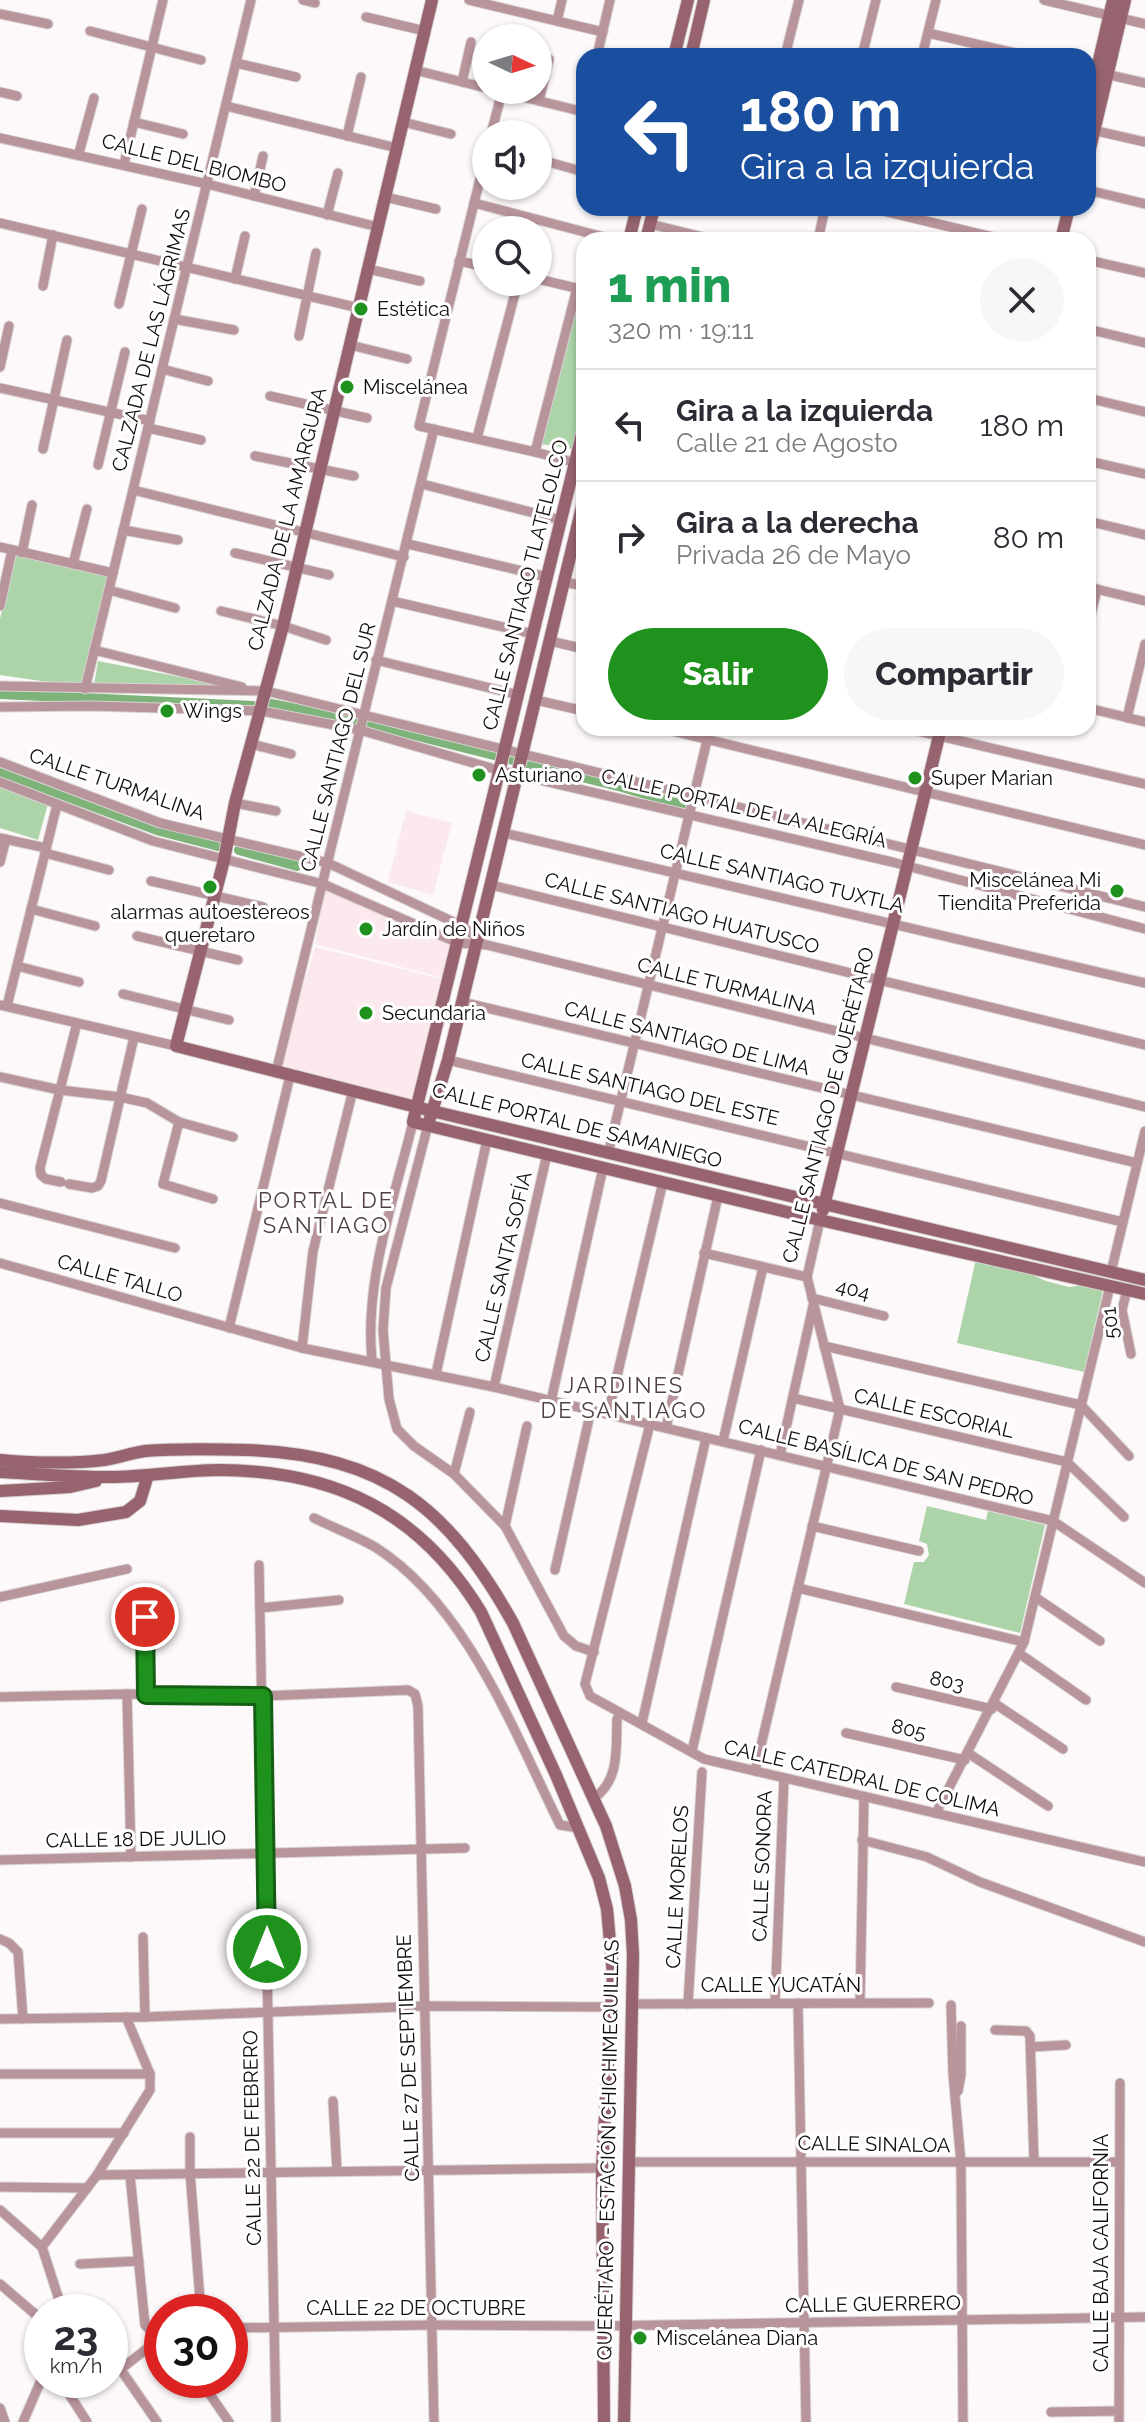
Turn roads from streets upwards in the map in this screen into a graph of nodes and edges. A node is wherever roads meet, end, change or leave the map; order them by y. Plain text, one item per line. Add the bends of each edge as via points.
1 (163, 0) edge
2 (251, 0) edge
3 (303, 0) edge
4 (432, 0) edge
5 (469, 0) edge
6 (562, 0) edge
7 (610, 0) edge
8 (688, 0) edge
9 (704, 0) edge
10 (799, 0) edge
11 (876, 0) edge
12 (936, 0) edge
13 (1044, 0) edge
14 (1113, 0) edge
15 (1125, 0) edge
16 (315, 3) dead end
17 (0, 14) edge
18 (366, 17) dead end
19 (1115, 17) junction
20 (557, 21) junction
21 (48, 24) dead end
22 (1145, 24) edge
23 (90, 31) dead end
24 (425, 31) junction
25 (603, 32) junction
26 (928, 33) junction
27 (471, 42) dead end
28 (152, 47) junction
29 (599, 48) edge
30 (676, 48) edge
31 (693, 48) edge
32 (787, 48) edge
33 (864, 48) edge
34 (924, 48) edge
35 (993, 48) edge
36 (201, 60) dead end
37 (236, 63) junction
38 (415, 70) junction
39 (1097, 72) edge
40 (296, 77) dead end
41 (361, 77) dead end
42 (462, 82) junction
43 (1145, 83) edge
44 (472, 84) edge
45 (0, 92) edge
46 (17, 96) dead end
47 (94, 98) dead end
48 (552, 104) edge
49 (226, 106) junction
50 (576, 108) edge
51 (134, 122) junction
52 (403, 122) junction
53 (1096, 131) edge
54 (183, 134) dead end
55 (451, 134) dead end
56 (347, 136) junction
57 (0, 138) edge
58 (1145, 142) edge
59 (397, 148) junction
60 (79, 153) junction
61 (263, 156) dead end
62 (552, 163) edge
63 (124, 164) junction
64 (576, 170) edge
65 (338, 173) dead end
66 (207, 184) junction
67 (1096, 192) edge
68 (254, 196) junction
69 (385, 197) junction
70 (475, 200) edge
71 (474, 203) junction
72 (1145, 204) edge
73 (142, 209) dead end
74 (436, 209) dead end
75 (327, 215) junction
76 (652, 216) edge
77 (904, 216) edge
78 (0, 223) edge
79 (650, 224) junction
80 (378, 227) junction
81 (585, 232) edge
82 (648, 232) edge
83 (682, 232) edge
84 (972, 232) edge
85 (53, 235) junction
86 (245, 236) dead end
87 (316, 253) dead end
88 (131, 254) junction
89 (459, 261) junction
90 (1096, 262) edge
91 (472, 264) edge
92 (187, 267) junction
93 (368, 269) junction
94 (1145, 273) edge
95 (235, 279) junction
96 (420, 281) dead end
97 (552, 282) edge
98 (43, 286) dead end
99 (576, 288) edge
100 (307, 296) junction
101 (514, 296) edge
102 (576, 303) edge
103 (119, 304) dead end
104 (359, 308) junction
105 (174, 319) junction
106 (9, 326) dead end
107 (234, 330) dead end
108 (1096, 331) edge
109 (299, 336) dead end
110 (67, 340) dead end
111 (1145, 343) edge
112 (350, 345) junction
113 (125, 352) dead end
114 (407, 359) dead end
115 (0, 367) edge
116 (162, 369) junction
117 (208, 381) dead end
118 (0, 388) edge
119 (270, 396) dead end
120 (54, 398) junction
121 (1096, 400) edge
122 (335, 410) junction
123 (112, 412) junction
124 (1145, 412) edge
125 (367, 418) dead end
126 (149, 424) junction
127 (434, 429) junction
128 (477, 438) junction
129 (201, 440) dead end
130 (43, 449) dead end
131 (535, 452) junction
132 (255, 456) dead end
133 (576, 463) edge
134 (1096, 463) edge
135 (98, 465) dead end
136 (321, 468) junction
137 (1145, 474) edge
138 (354, 476) dead end
139 (576, 476) edge
140 (422, 484) junction
141 (133, 490) junction
142 (32, 505) dead end
143 (87, 509) dead end
144 (561, 520) junction
145 (1096, 523) edge
146 (123, 530) junction
147 (576, 532) edge
148 (305, 534) junction
149 (1145, 535) edge
150 (178, 540) dead end
151 (408, 544) junction
152 (0, 547) edge
153 (17, 551) junction
154 (235, 553) dead end
155 (404, 557) junction
156 (73, 564) junction
157 (297, 568) junction
158 (113, 573) junction
159 (329, 575) dead end
160 (547, 577) junction
161 (3, 581) edge
162 (564, 582) junction
163 (576, 584) edge
164 (1096, 589) edge
165 (109, 590) junction
166 (392, 601) junction
167 (1145, 601) edge
168 (0, 606) edge
169 (175, 608) dead end
170 (221, 611) dead end
171 (283, 626) junction
172 (533, 634) junction
173 (326, 640) dead end
174 (550, 641) junction
175 (1145, 644) edge
176 (576, 647) edge
177 (94, 650) junction
178 (376, 660) junction
179 (0, 686) edge
180 (85, 689) junction
181 (262, 691) junction
182 (519, 695) junction
183 (536, 700) junction
184 (0, 707) edge
185 (576, 709) edge
186 (1096, 710) edge
187 (262, 711) junction
188 (364, 713) junction
189 (1127, 718) junction
190 (1145, 722) edge
191 (360, 730) junction
192 (694, 736) edge
193 (708, 736) edge
194 (939, 736) edge
195 (956, 736) edge
196 (707, 739) junction
197 (251, 744) junction
198 (505, 751) junction
199 (291, 754) dead end
200 (522, 755) junction
201 (0, 762) edge
202 (501, 771) junction
203 (519, 774) junction
204 (0, 782) edge
205 (1145, 784) edge
206 (925, 793) junction
207 (692, 796) junction
208 (235, 803) junction
209 (57, 805) junction
210 (276, 811) dead end
211 (690, 813) junction
212 (504, 833) junction
213 (3, 838) edge
214 (227, 840) junction
215 (1145, 845) edge
216 (46, 850) junction
217 (911, 850) junction
218 (224, 860) junction
219 (0, 862) edge
220 (328, 863) junction
221 (908, 866) junction
222 (109, 870) dead end
223 (676, 872) junction
224 (151, 881) dead end
225 (323, 884) junction
226 (491, 885) junction
227 (214, 896) junction
228 (263, 907) dead end
229 (1145, 907) edge
230 (31, 909) junction
231 (893, 922) junction
232 (95, 926) dead end
233 (462, 926) junction
234 (663, 927) junction
235 (1145, 929) edge
236 (137, 936) dead end
237 (458, 943) junction
238 (480, 943) junction
239 (201, 950) junction
240 (238, 960) dead end
241 (17, 966) junction
242 (879, 980) junction
243 (79, 982) dead end
244 (1145, 983) edge
245 (648, 985) junction
246 (123, 994) dead end
247 (462, 1002) junction
248 (4, 1005) edge
249 (186, 1008) junction
250 (229, 1020) dead end
251 (77, 1023) junction
252 (134, 1037) junction
253 (865, 1038) junction
254 (634, 1043) junction
255 (1145, 1045) edge
256 (176, 1046) junction
257 (448, 1060) junction
258 (276, 1072) junction
259 (290, 1076) junction
260 (0, 1079) edge
261 (60, 1090) junction
262 (353, 1090) junction
263 (851, 1096) junction
264 (120, 1097) junction
265 (620, 1100) junction
266 (416, 1106) junction
267 (1145, 1107) edge
268 (432, 1111) junction
269 (179, 1122) junction
270 (413, 1122) junction
271 (428, 1125) junction
272 (1145, 1131) edge
273 (233, 1137) dead end
274 (487, 1140) junction
275 (837, 1153) junction
276 (547, 1154) junction
277 (608, 1154) junction
278 (1137, 1163) junction
279 (603, 1168) junction
280 (663, 1182) junction
281 (718, 1196) junction
282 (213, 1199) dead end
283 (0, 1203) edge
284 (824, 1205) junction
285 (820, 1220) junction
286 (1123, 1222) junction
287 (175, 1248) dead end
288 (704, 1253) junction
289 (0, 1263) edge
290 (763, 1267) junction
291 (1111, 1272) junction
292 (807, 1277) junction
293 (1145, 1280) edge
294 (1110, 1286) junction
295 (1127, 1290) junction
296 (1145, 1294) edge
297 (813, 1301) junction
298 (884, 1316) dead end
299 (229, 1328) junction
300 (824, 1346) junction
301 (302, 1348) junction
302 (1131, 1354) dead end
303 (372, 1361) junction
304 (386, 1363) junction
305 (436, 1374) junction
306 (494, 1387) junction
307 (793, 1398) junction
308 (551, 1401) junction
309 (1081, 1405) junction
310 (840, 1409) junction
311 (591, 1410) junction
312 (470, 1412) dead end
313 (608, 1414) junction
314 (650, 1424) junction
315 (527, 1426) dead end
316 (666, 1428) junction
317 (706, 1438) junction
318 (723, 1441) junction
319 (761, 1450) junction
320 (142, 1452) junction
321 (0, 1453) edge
322 (780, 1455) junction
323 (1129, 1456) dead end
324 (0, 1460) edge
325 (1067, 1462) junction
326 (826, 1466) junction
327 (0, 1472) edge
328 (454, 1474) junction
329 (148, 1475) junction
330 (111, 1477) junction
331 (0, 1491) edge
332 (0, 1516) edge
333 (1124, 1517) dead end
334 (314, 1518) dead end
335 (1053, 1521) junction
336 (505, 1526) junction
337 (812, 1526) junction
338 (919, 1551) dead end
339 (259, 1565) dead end
340 (127, 1569) dead end
341 (555, 1570) dead end
342 (1145, 1583) edge
343 (798, 1588) junction
344 (145, 1591) dead end
345 (0, 1597) edge
346 (1035, 1597) junction
347 (339, 1600) dead end
348 (260, 1608) junction
349 (1100, 1641) dead end
350 (1024, 1642) junction
351 (594, 1652) junction
352 (1020, 1654) junction
353 (896, 1687) dead end
354 (127, 1694) junction
355 (146, 1695) junction
356 (263, 1696) junction
357 (0, 1697) edge
358 (1086, 1700) dead end
359 (993, 1706) junction
360 (617, 1719) dead end
361 (642, 1723) junction
362 (846, 1733) dead end
363 (1063, 1749) dead end
364 (692, 1751) junction
365 (966, 1756) junction
366 (755, 1771) junction
367 (702, 1772) dead end
368 (784, 1778) junction
369 (864, 1797) junction
370 (594, 1798) junction
371 (1048, 1806) dead end
372 (936, 1813) junction
373 (579, 1828) junction
374 (862, 1840) junction
375 (465, 1848) dead end
376 (419, 1850) junction
377 (266, 1854) junction
378 (131, 1857) junction
379 (0, 1860) edge
380 (1145, 1862) edge
381 (143, 1937) dead end
382 (0, 1939) edge
383 (1145, 1942) edge
384 (775, 2003) junction
385 (798, 2003) junction
386 (860, 2003) junction
387 (929, 2003) dead end
388 (632, 2004) junction
389 (688, 2004) junction
390 (951, 2005) dead end
391 (424, 2006) junction
392 (611, 2007) junction
393 (267, 2013) junction
394 (126, 2017) junction
395 (145, 2017) junction
396 (0, 2019) edge
397 (23, 2019) junction
398 (961, 2026) dead end
399 (995, 2030) dead end
400 (1066, 2045) dead end
401 (1031, 2047) junction
402 (0, 2074) edge
403 (150, 2074) junction
404 (1120, 2083) dead end
405 (957, 2096) junction
406 (333, 2101) dead end
407 (0, 2133) edge
408 (124, 2133) junction
409 (190, 2137) dead end
410 (802, 2161) junction
411 (1034, 2161) junction
412 (628, 2162) junction
413 (1119, 2162) junction
414 (961, 2163) junction
415 (429, 2168) junction
416 (602, 2168) junction
417 (271, 2171) junction
418 (337, 2171) junction
419 (190, 2172) junction
420 (97, 2175) junction
421 (130, 2175) junction
422 (0, 2187) edge
423 (87, 2188) junction
424 (0, 2210) edge
425 (42, 2247) junction
426 (139, 2261) junction
427 (80, 2264) dead end
428 (0, 2284) edge
429 (57, 2294) edge
430 (200, 2294) edge
431 (24, 2305) edge
432 (144, 2314) edge
433 (1118, 2317) junction
434 (1145, 2317) edge
435 (962, 2321) junction
436 (804, 2323) junction
437 (431, 2325) junction
438 (273, 2326) junction
439 (602, 2326) junction
440 (624, 2326) junction
441 (248, 2327) edge
442 (128, 2379) edge
443 (33, 2398) edge
444 (72, 2398) edge
445 (214, 2398) edge
446 (0, 2408) edge
447 (1051, 2412) dead end
448 (1119, 2416) edge
449 (5, 2422) edge
450 (23, 2422) edge
451 (87, 2422) edge
452 (157, 2422) edge
453 (229, 2422) edge
454 (276, 2422) edge
455 (434, 2422) edge
456 (604, 2422) edge
457 (624, 2422) edge
458 (806, 2422) edge
459 (963, 2422) edge

1 - 28 street
2 - 37 street, CALZADA DE LAS LÁGRIMAS
3 - 16 street
4 - 24 street, CALZADA DE LA AMARGURA
5 - 20 street
6 - 20 street
7 - 25 street
8 - 30 street
9 - 31 street
10 - 32 street
11 - 33 street
12 - 26 street
13 - 19 street
14 - 19 street
15 - 19 street
17 - 21 street
18 - 24 street
19 - 22 street
19 - 39 street
20 - 25 street
23 - 28 street
24 - 38 street, CALZADA DE LA AMARGURA
25 - 29 street
26 - 34 street
26 - 35 street
27 - 42 street
28 - 36 street
28 - 51 street
37 - 40 street
37 - 49 street, CALZADA DE LAS LÁGRIMAS
38 - 42 street
38 - 52 street, CALZADA DE LA AMARGURA
39 - 43 street
41 - 56 street
42 - 44 street
45 - 46 street
47 - 60 street
48 - 50 street
49 - 56 street
49 - 66 street, CALZADA DE LAS LÁGRIMAS
51 - 54 street
51 - 63 street
52 - 55 street
52 - 59 street, CALZADA DE LA AMARGURA
53 - 58 street
56 - 59 street
57 - 60 street, CALLE DEL BIOMBO
59 - 69 street, CALZADA DE LA AMARGURA
60 - 63 street, CALLE DEL BIOMBO
61 - 68 street
62 - 64 street
63 - 66 street, CALLE DEL BIOMBO
65 - 75 street
66 - 68 street, CALLE DEL BIOMBO
66 - 92 street, CALZADA DE LAS LÁGRIMAS
67 - 72 street
68 - 75 street, CALLE DEL BIOMBO
69 - 74 street
69 - 80 street, CALZADA DE LA AMARGURA
70 - 71 street
71 - 81 street
71 - 89 street
73 - 88 street
75 - 80 street, CALLE DEL BIOMBO
76 - 79 street
77 - 84 street
78 - 85 street
79 - 82 street
79 - 83 street
80 - 93 street, CALZADA DE LA AMARGURA
85 - 88 street
85 - 98 street
86 - 95 street
87 - 100 street
88 - 92 street
88 - 103 street
89 - 91 street
89 - 127 street via 419,426
90 - 94 street
92 - 95 street
92 - 105 street, CALZADA DE LAS LÁGRIMAS
93 - 96 street
93 - 104 street, CALZADA DE LA AMARGURA
95 - 100 street
97 - 99 street
100 - 104 street
100 - 109 street
101 - 128 street
102 - 131 street
104 - 112 street, CALZADA DE LA AMARGURA
105 - 107 street
105 - 116 street, CALZADA DE LAS LÁGRIMAS
106 - 115 street
108 - 111 street
110 - 120 street
112 - 114 street
112 - 122 street, CALZADA DE LA AMARGURA
113 - 123 street
116 - 117 street
116 - 126 street, CALZADA DE LAS LÁGRIMAS
118 - 120 street
119 - 122 street
120 - 123 street
120 - 130 street
121 - 124 street
122 - 125 street
122 - 136 street, CALZADA DE LA AMARGURA
123 - 126 street
123 - 135 street
126 - 129 street
126 - 141 street, CALZADA DE LAS LÁGRIMAS
127 - 128 street
127 - 140 street, CALLE SANTIAGO DEL SUR
128 - 131 street
131 - 133 street
132 - 136 street
134 - 137 street
136 - 138 street
136 - 148 street, CALZADA DE LA AMARGURA
139 - 144 street, CALLE SANTIAGO TLATELOLCO
140 - 144 street
140 - 151 street, CALLE SANTIAGO DEL SUR
141 - 146 street, CALZADA DE LAS LÁGRIMAS
141 - 148 street
142 - 153 street
143 - 156 street
144 - 160 street, CALLE SANTIAGO TLATELOLCO
145 - 149 street
146 - 150 street
146 - 158 street, CALZADA DE LAS LÁGRIMAS
147 - 162 street, CALLE SANTIAGO TLATELOLCO
148 - 155 street
148 - 157 street, CALZADA DE LA AMARGURA
151 - 155 street, CALLE SANTIAGO DEL SUR
151 - 160 street
152 - 153 street
153 - 156 street
153 - 161 street
154 - 157 street
155 - 166 street, CALLE SANTIAGO DEL SUR
156 - 158 street
157 - 159 street
157 - 171 street, CALZADA DE LA AMARGURA
158 - 165 street, CALZADA DE LAS LÁGRIMAS
160 - 172 street, CALLE SANTIAGO TLATELOLCO
161 - 168 street
162 - 163 street
162 - 174 street, CALLE SANTIAGO TLATELOLCO
164 - 167 street
165 - 169 street
165 - 177 street, CALZADA DE LAS LÁGRIMAS
166 - 172 street
166 - 178 street, CALLE SANTIAGO DEL SUR
170 - 171 street
171 - 173 street
171 - 181 street, CALZADA DE LA AMARGURA
172 - 182 street, CALLE SANTIAGO TLATELOLCO
174 - 176 street
174 - 183 street, CALLE SANTIAGO TLATELOLCO
175 - 189 street
177 - 180 street, CALZADA DE LAS LÁGRIMAS
177 - 181 street
178 - 182 street
178 - 188 street, CALLE SANTIAGO DEL SUR
179 - 180 street, CALLE PORTAL DE LA ALEGRÍA
180 - 181 street, CALLE PORTAL DE LA ALEGRÍA
181 - 187 street, CALZADA DE LA AMARGURA
181 - 188 street, CALLE PORTAL DE LA ALEGRÍA
182 - 198 street, CALLE SANTIAGO TLATELOLCO
183 - 185 street
183 - 200 street, CALLE SANTIAGO TLATELOLCO
184 - 187 street, CALLE PORTAL DE LA ALEGRÍA
186 - 189 street
187 - 191 street, CALLE PORTAL DE LA ALEGRÍA
187 - 197 street, CALZADA DE LA AMARGURA
188 - 191 street, CALLE SANTIAGO DEL SUR
188 - 198 street, CALLE PORTAL DE LA ALEGRÍA
189 - 190 street
191 - 202 street, CALLE PORTAL DE LA ALEGRÍA
191 - 220 street, CALLE SANTIAGO DEL SUR
192 - 196 street
193 - 196 street
194 - 206 street, CALLE SANTIAGO DE QUERÉTARO
195 - 205 street
196 - 206 street
196 - 207 street
197 - 199 street
197 - 208 street, CALZADA DE LA AMARGURA
198 - 200 street, CALLE PORTAL DE LA ALEGRÍA
198 - 202 street, CALLE SANTIAGO TLATELOLCO
200 - 203 street, CALLE SANTIAGO TLATELOLCO
200 - 207 street, CALLE PORTAL DE LA ALEGRÍA
201 - 214 street, CALLE TURMALINA via 160,823
202 - 203 street, CALLE PORTAL DE LA ALEGRÍA
202 - 233 street, CALLE SANTIAGO TLATELOLCO
203 - 211 street, CALLE PORTAL DE LA ALEGRÍA
203 - 212 street, CALLE SANTIAGO TLATELOLCO
204 - 209 street, CALLE TURMALINA
206 - 215 street
206 - 217 street, CALLE SANTIAGO DE QUERÉTARO
207 - 211 street
207 - 217 street, CALLE PORTAL DE LA ALEGRÍA
208 - 210 street
208 - 214 street, CALZADA DE LA AMARGURA
209 - 216 street
209 - 218 street, CALLE TURMALINA via 153,841
211 - 221 street, CALLE PORTAL DE LA ALEGRÍA
211 - 223 street
212 - 223 street, CALLE SANTIAGO TUXTLA
212 - 226 street, CALLE SANTIAGO TLATELOLCO
213 - 216 street
213 - 219 street
214 - 218 street, CALZADA DE LA AMARGURA
214 - 220 street, CALLE TURMALINA
216 - 222 street
216 - 230 street
217 - 221 street, CALLE SANTIAGO DE QUERÉTARO
217 - 229 street, CALLE PORTAL DE LA ALEGRÍA
218 - 225 street, CALLE TURMALINA
218 - 227 street, CALZADA DE LA AMARGURA
220 - 225 street, CALLE SANTIAGO DEL SUR
220 - 233 street, CALLE TURMALINA
221 - 231 street, CALLE SANTIAGO DE QUERÉTARO
221 - 235 street, CALLE PORTAL DE LA ALEGRÍA
223 - 231 street, CALLE SANTIAGO TUXTLA
223 - 234 street
224 - 227 street
225 - 237 street, CALLE TURMALINA
225 - 258 street, CALLE SANTIAGO DEL SUR
226 - 234 street, CALLE SANTIAGO HUATUSCO
226 - 238 street, CALLE SANTIAGO TLATELOLCO
227 - 228 street
227 - 239 street, CALZADA DE LA AMARGURA
230 - 232 street
230 - 241 street
231 - 242 street, CALLE SANTIAGO DE QUERÉTARO
231 - 244 street, CALLE SANTIAGO TUXTLA
233 - 237 street, CALLE SANTIAGO TLATELOLCO
233 - 238 street, CALLE TURMALINA
234 - 242 street, CALLE SANTIAGO HUATUSCO
234 - 245 street
236 - 239 street
237 - 238 street, CALLE TURMALINA
237 - 266 street, CALLE SANTIAGO TLATELOLCO
238 - 245 street, CALLE TURMALINA
238 - 247 street, CALLE SANTIAGO TLATELOLCO
239 - 240 street
239 - 249 street, CALZADA DE LA AMARGURA
241 - 243 street
241 - 248 street
242 - 253 street, CALLE SANTIAGO DE QUERÉTARO
242 - 255 street, CALLE SANTIAGO HUATUSCO
245 - 253 street, CALLE TURMALINA
245 - 254 street
246 - 249 street
247 - 254 street, CALLE SANTIAGO DE LIMA
247 - 257 street, CALLE SANTIAGO TLATELOLCO
248 - 251 street, CALLE PORTAL DE SAMANIEGO
249 - 250 street
249 - 256 street, CALZADA DE LA AMARGURA
251 - 252 street, CALLE PORTAL DE SAMANIEGO
251 - 261 street
252 - 256 street, CALLE PORTAL DE SAMANIEGO
252 - 264 street
253 - 263 street, CALLE SANTIAGO DE QUERÉTARO
253 - 267 street, CALLE TURMALINA
254 - 263 street, CALLE SANTIAGO DE LIMA
254 - 265 street
256 - 258 street, CALLE PORTAL DE SAMANIEGO
257 - 265 street, CALLE SANTIAGO DEL ESTE
257 - 268 street, CALLE SANTIAGO TLATELOLCO
258 - 259 street, CALLE PORTAL DE SAMANIEGO
259 - 262 street, CALLE PORTAL DE SAMANIEGO
259 - 299 street
260 - 261 street
261 - 264 street
261 - 264 street via 41,1175 92,1188 98,1186
262 - 266 street, CALLE PORTAL DE SAMANIEGO
262 - 301 street via 313,1251
263 - 275 street, CALLE SANTIAGO DE QUERÉTARO
263 - 278 street, CALLE SANTIAGO DE LIMA
264 - 269 street via 147,1103
265 - 275 street, CALLE SANTIAGO DEL ESTE
265 - 277 street
266 - 268 street, CALLE PORTAL DE SAMANIEGO
266 - 270 street, CALLE SANTIAGO TLATELOLCO
268 - 271 street, CALLE SANTIAGO TLATELOLCO
268 - 277 street, CALLE PORTAL DE SAMANIEGO
269 - 273 street
269 - 282 street via 163,1184
270 - 271 street, CALLE PORTAL DE SAMANIEGO
270 - 303 street, CALLE SANTIAGO TLATELOLCO via 373,1282
271 - 274 street, CALLE PORTAL DE SAMANIEGO
271 - 304 street, CALLE SANTIAGO TLATELOLCO via 386,1288
272 - 278 street
274 - 276 street, CALLE PORTAL DE SAMANIEGO
274 - 305 street
275 - 284 street, CALLE SANTIAGO DE QUERÉTARO
275 - 286 street, CALLE SANTIAGO DEL ESTE
276 - 279 street, CALLE PORTAL DE SAMANIEGO
276 - 306 street, CALLE SANTA SOFÍA
277 - 284 street, CALLE PORTAL DE SAMANIEGO
278 - 286 street
279 - 280 street, CALLE PORTAL DE SAMANIEGO
279 - 308 street
280 - 281 street, CALLE PORTAL DE SAMANIEGO
280 - 313 street
281 - 285 street, CALLE PORTAL DE SAMANIEGO
281 - 288 street
283 - 287 street
284 - 285 street, CALLE SANTIAGO DE QUERÉTARO
284 - 291 street, CALLE PORTAL DE SAMANIEGO
285 - 292 street, CALLE SANTIAGO DE QUERÉTARO
285 - 294 street, CALLE PORTAL DE SAMANIEGO
286 - 291 street
288 - 290 street
288 - 316 street
289 - 299 street, CALLE TALLO
290 - 292 street
290 - 318 street
291 - 293 street, CALLE PORTAL DE SAMANIEGO
292 - 297 street, CALLE SANTIAGO DE QUERÉTARO
294 - 295 street, CALLE PORTAL DE SAMANIEGO
294 - 309 street
295 - 296 street, CALLE PORTAL DE SAMANIEGO
295 - 302 street, 501 via 1122,1310
297 - 298 street, 404
297 - 300 street, CALLE SANTIAGO DE QUERÉTARO
297 - 307 street
299 - 301 street, CALLE BASÍLICA DE SAN PEDRO
300 - 309 street
300 - 310 street, CALLE SANTIAGO DE QUERÉTARO
301 - 303 street, CALLE BASÍLICA DE SAN PEDRO
303 - 304 street, CALLE BASÍLICA DE SAN PEDRO
304 - 305 street, CALLE BASÍLICA DE SAN PEDRO
304 - 328 street, CALLE SANTIAGO TLATELOLCO via 397,1429
305 - 306 street, CALLE BASÍLICA DE SAN PEDRO
306 - 308 street, CALLE BASÍLICA DE SAN PEDRO
307 - 310 street, CALLE ESCORIAL
307 - 322 street
308 - 311 street, CALLE BASÍLICA DE SAN PEDRO
309 - 323 street
309 - 325 street
310 - 325 street, CALLE ESCORIAL
310 - 326 street, CALLE SANTIAGO DE QUERÉTARO
311 - 313 street, CALLE BASÍLICA DE SAN PEDRO
311 - 341 street
312 - 328 street
313 - 314 street, CALLE BASÍLICA DE SAN PEDRO
314 - 316 street, CALLE BASÍLICA DE SAN PEDRO
314 - 351 street
315 - 336 street
316 - 317 street, CALLE BASÍLICA DE SAN PEDRO
317 - 318 street, CALLE BASÍLICA DE SAN PEDRO
317 - 361 street
318 - 319 street, CALLE BASÍLICA DE SAN PEDRO
319 - 322 street, CALLE BASÍLICA DE SAN PEDRO
319 - 364 street
320 - 321 street
320 - 324 street, QUERÉTARO - ESTACIÓN CHICHIMEQUILLAS via 106,1460
320 - 370 street, QUERÉTARO - ESTACIÓN CHICHIMEQUILLAS via 303,1454 343,1463 405,1492 447,1528 496,1593
322 - 326 street, CALLE BASÍLICA DE SAN PEDRO
325 - 333 street
325 - 335 street
326 - 335 street, CALLE BASÍLICA DE SAN PEDRO
326 - 337 street, CALLE SANTIAGO DE QUERÉTARO
327 - 330 street, QUERÉTARO - ESTACIÓN CHICHIMEQUILLAS
328 - 336 street
329 - 330 street, QUERÉTARO - ESTACIÓN CHICHIMEQUILLAS
329 - 332 street via 140,1501 126,1512 78,1520
329 - 373 street, QUERÉTARO - ESTACIÓN CHICHIMEQUILLAS via 219,1470 290,1475 349,1493 409,1528 453,1570 481,1612
330 - 331 street via 70,1487
334 - 373 street via 375,1548 441,1608 481,1666 560,1825
335 - 342 street, CALLE BASÍLICA DE SAN PEDRO
335 - 346 street
336 - 351 street via 564,1636
337 - 338 street
337 - 343 street, CALLE SANTIAGO DE QUERÉTARO
339 - 348 street, CALLE 22 DE FEBRERO
340 - 345 street
343 - 350 street
343 - 366 street, CALLE SANTIAGO DE QUERÉTARO
344 - 355 street
346 - 349 street
346 - 350 street
347 - 348 street
348 - 356 street, CALLE 22 DE FEBRERO
350 - 352 street
351 - 361 street, CALLE CATEDRAL DE COLIMA via 586,1691
352 - 358 street
352 - 359 street
353 - 359 street, 803
354 - 355 street
354 - 357 street
354 - 378 street
355 - 356 street
356 - 376 street, CALLE 27 DE SEPTIEMBRE via 408,1690 415,1694
356 - 377 street, CALLE 22 DE FEBRERO
359 - 363 street
359 - 365 street
360 - 370 street via 616,1763 607,1786
361 - 364 street, CALLE CATEDRAL DE COLIMA
362 - 365 street, 805
364 - 366 street, CALLE CATEDRAL DE COLIMA
365 - 371 street
365 - 372 street
366 - 368 street, CALLE CATEDRAL DE COLIMA
367 - 389 street, CALLE MORELOS
368 - 369 street, CALLE CATEDRAL DE COLIMA
368 - 384 street, CALLE SONORA
369 - 372 street, CALLE CATEDRAL DE COLIMA
369 - 374 street
370 - 388 street, QUERÉTARO - ESTACIÓN CHICHIMEQUILLAS via 615,1850 631,1920
372 - 380 street, CALLE CATEDRAL DE COLIMA
373 - 392 street, QUERÉTARO - ESTACIÓN CHICHIMEQUILLAS via 607,1909
374 - 383 street via 927,1857 980,1882
374 - 386 street
375 - 376 street, CALLE 18 DE JULIO
376 - 377 street, CALLE 18 DE JULIO
376 - 391 street, CALLE 27 DE SEPTIEMBRE
377 - 378 street, CALLE 18 DE JULIO
377 - 393 street, CALLE 22 DE FEBRERO
378 - 379 street, CALLE 18 DE JULIO
381 - 395 street
382 - 397 street via 18,1952
384 - 385 street, CALLE YUCATÁN
384 - 389 street, CALLE YUCATÁN
385 - 386 street, CALLE YUCATÁN
385 - 410 street
386 - 387 street, CALLE YUCATÁN
388 - 389 street, CALLE YUCATÁN
388 - 412 street, QUERÉTARO - ESTACIÓN CHICHIMEQUILLAS
390 - 405 street
391 - 392 street
391 - 393 street
391 - 415 street, CALLE 27 DE SEPTIEMBRE
392 - 416 street, QUERÉTARO - ESTACIÓN CHICHIMEQUILLAS
393 - 395 street
393 - 417 street, CALLE 22 DE FEBRERO
394 - 395 street
394 - 397 street
394 - 403 street
396 - 397 street
398 - 405 street
399 - 401 street via 1026,2031
400 - 401 street
401 - 411 street
402 - 403 street
403 - 408 street via 150,2090
404 - 413 street, CALLE BAJA CALIFORNIA
405 - 414 street
406 - 418 street
407 - 408 street
408 - 420 street
409 - 419 street
410 - 412 street, CALLE SINALOA
410 - 414 street, CALLE SINALOA
410 - 436 street
411 - 413 street, CALLE SINALOA
411 - 414 street, CALLE SINALOA
412 - 440 street, QUERÉTARO - ESTACIÓN CHICHIMEQUILLAS
413 - 433 street, CALLE BAJA CALIFORNIA
414 - 435 street
415 - 416 street
415 - 418 street
415 - 437 street, CALLE 27 DE SEPTIEMBRE
416 - 439 street, QUERÉTARO - ESTACIÓN CHICHIMEQUILLAS
417 - 418 street
417 - 419 street
417 - 438 street, CALLE 22 DE FEBRERO
419 - 421 street
419 - 430 street
420 - 421 street
420 - 423 street
421 - 426 street
422 - 423 street
423 - 425 street
424 - 425 street
425 - 429 street
426 - 427 street
426 - 432 street
428 - 431 street
433 - 434 street, CALLE GUERRERO
433 - 435 street, CALLE GUERRERO
433 - 448 street, CALLE BAJA CALIFORNIA
435 - 436 street, CALLE GUERRERO
435 - 459 street
436 - 440 street, CALLE GUERRERO
436 - 458 street
437 - 438 street, CALLE 22 DE OCTUBRE
437 - 439 street, CALLE 22 DE OCTUBRE
437 - 455 street, CALLE 27 DE SEPTIEMBRE
438 - 441 street, CALLE 22 DE OCTUBRE
438 - 454 street, CALLE 22 DE FEBRERO
439 - 440 street, CALLE GUERRERO
439 - 456 street, QUERÉTARO - ESTACIÓN CHICHIMEQUILLAS
440 - 457 street, QUERÉTARO - ESTACIÓN CHICHIMEQUILLAS
442 - 452 street
443 - 450 street
444 - 451 street
445 - 453 street
446 - 449 street
447 - 448 street

